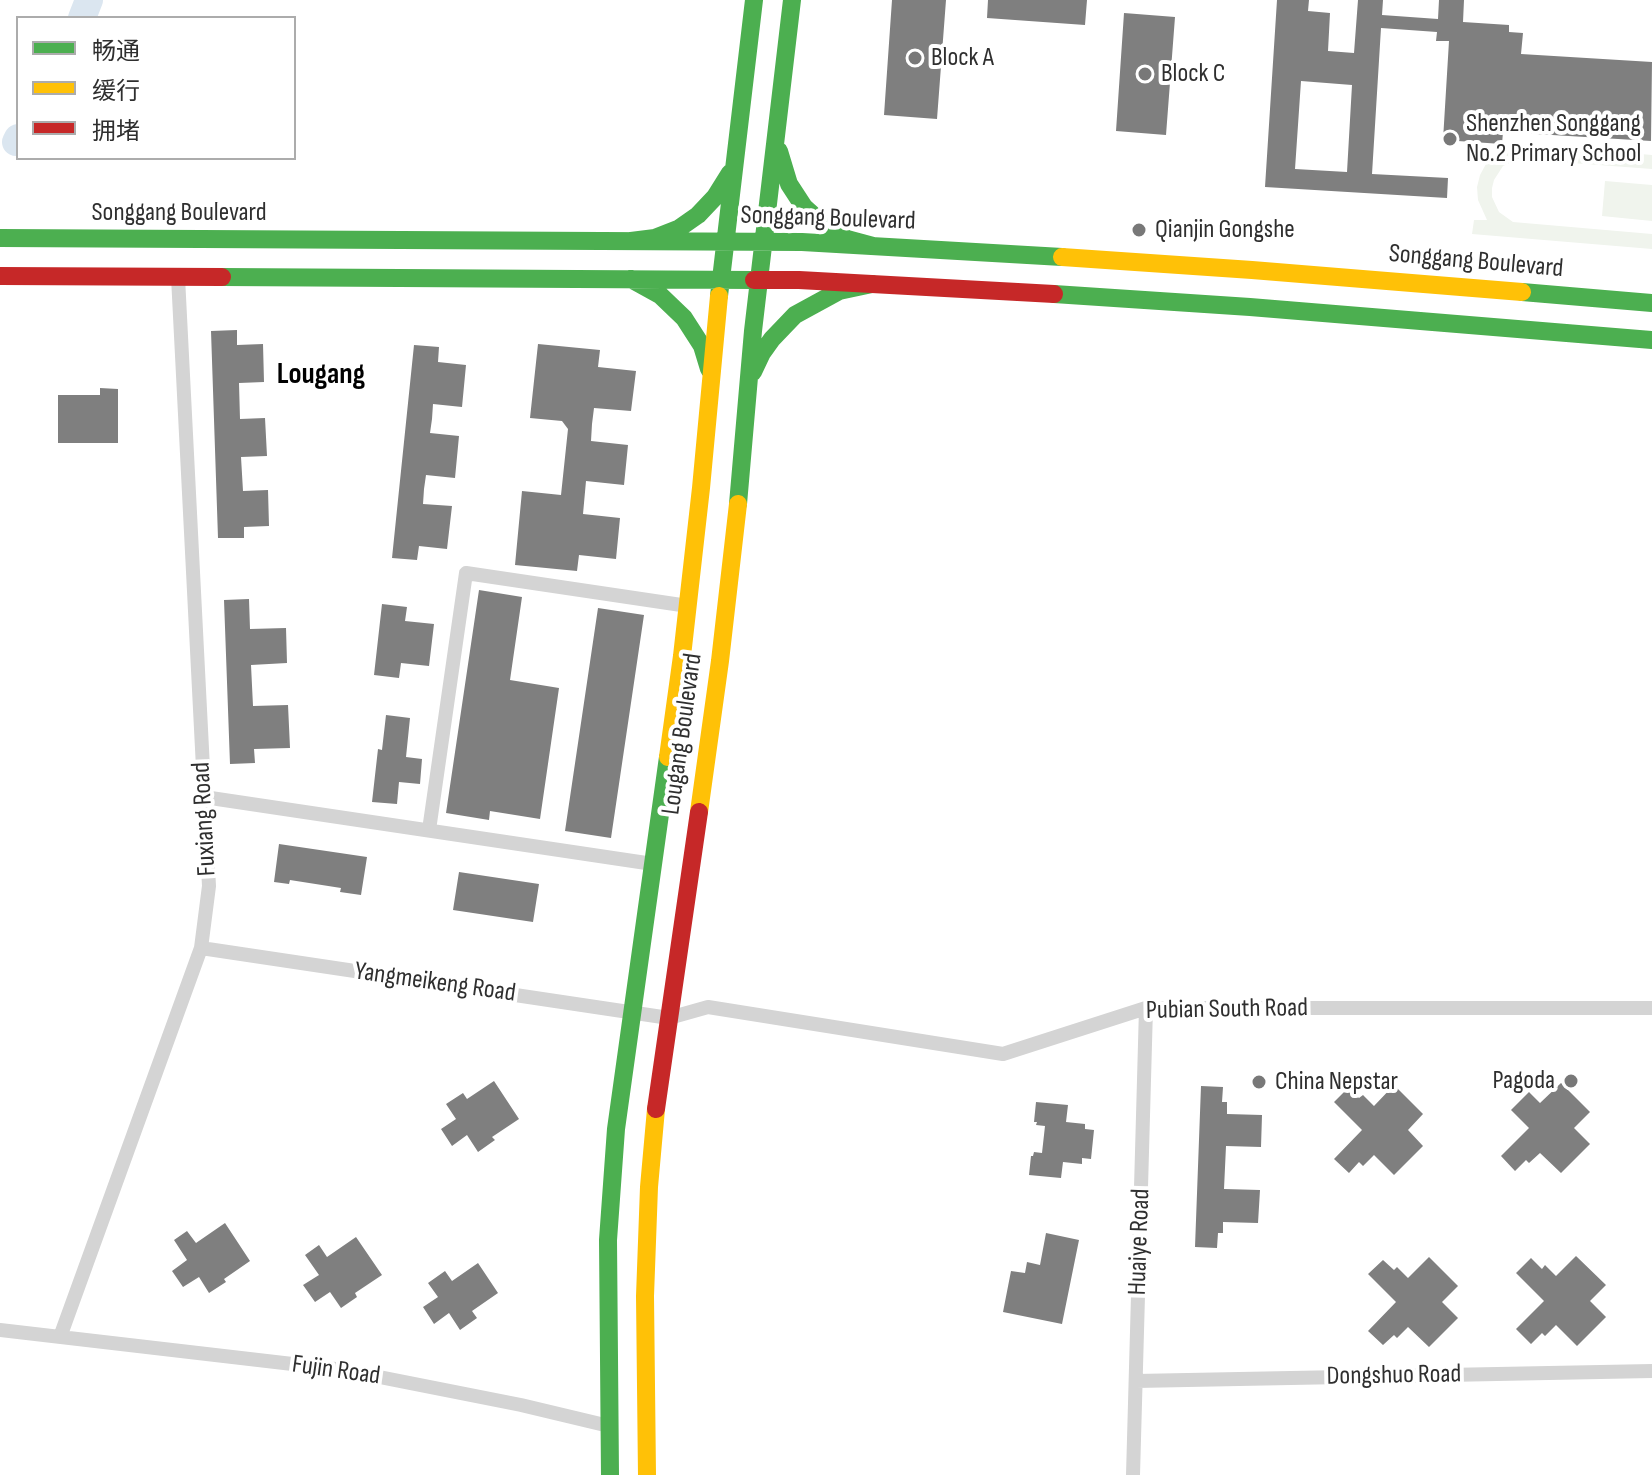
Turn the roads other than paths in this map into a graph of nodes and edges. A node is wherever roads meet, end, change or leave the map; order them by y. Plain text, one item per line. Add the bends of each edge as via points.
1 (754, 0) edge
2 (792, 0) edge
3 (739, 129) junction
4 (777, 131) junction
5 (0, 238) edge
6 (631, 241) junction
7 (726, 242) junction
8 (764, 242) junction
9 (873, 246) junction
10 (0, 276) edge
11 (178, 277) junction
12 (631, 279) junction
13 (721, 280) junction
14 (759, 280) junction
15 (872, 284) junction
16 (1652, 303) edge
17 (1652, 340) edge
18 (711, 378) junction
19 (748, 384) junction
20 (688, 606) junction
21 (204, 797) junction
22 (429, 830) junction
23 (653, 864) junction
24 (201, 948) junction
25 (1146, 1008) junction
26 (1652, 1008) edge
27 (631, 1012) junction
28 (669, 1018) junction
29 (0, 1330) edge
30 (60, 1337) junction
31 (1652, 1371) edge
32 (1136, 1381) junction
33 (609, 1426) junction
34 (610, 1475) edge
35 (647, 1475) edge
36 (1133, 1475) edge

1 - 3 main road, Lougang Boulevard
2 - 4 main road, Lougang Boulevard
3 - 6 main road via 728,176 698,215 655,238
3 - 7 main road, Lougang Boulevard
4 - 8 main road, Lougang Boulevard
4 - 9 main road via 789,184 804,207 847,239
5 - 6 main road, Songgang Boulevard
6 - 7 main road, Songgang Boulevard
7 - 8 main road, Songgang Boulevard
7 - 13 main road, Lougang Boulevard
8 - 9 main road, Songgang Boulevard
8 - 14 main road, Lougang Boulevard
9 - 16 main road, Songgang Boulevard
10 - 11 main road
11 - 12 main road
11 - 21 street, Fuxiang Road
12 - 13 main road
12 - 18 main road via 660,295 684,318 702,346
13 - 14 main road
13 - 18 main road, Lougang Boulevard
14 - 15 main road
14 - 19 main road, Lougang Boulevard
15 - 17 main road via 1250,307
15 - 19 main road via 832,294 795,315 762,353
18 - 20 main road, Lougang Boulevard
19 - 28 main road, Lougang Boulevard via 720,661
20 - 22 street via 466,573
20 - 23 main road, Lougang Boulevard
21 - 22 street
21 - 24 street, Fuxiang Road via 209,886
22 - 23 street
23 - 27 main road, Lougang Boulevard
24 - 27 street, Yangmeikeng Road
24 - 30 street, Fuxiang Road
25 - 26 street, Pubian South Road
25 - 28 street, Pubian South Road via 1003,1054 708,1007
25 - 32 street, Huaiye Road
27 - 28 street, Yangmeikeng Road
27 - 33 main road, Lougang Boulevard via 611,1185
28 - 35 main road, Lougang Boulevard via 648,1201
29 - 30 street, Fujin Road
30 - 33 street, Fujin Road via 344,1370
31 - 32 street, Dongshuo Road
32 - 36 street, Huaiye Road
33 - 34 main road, Lougang Boulevard

